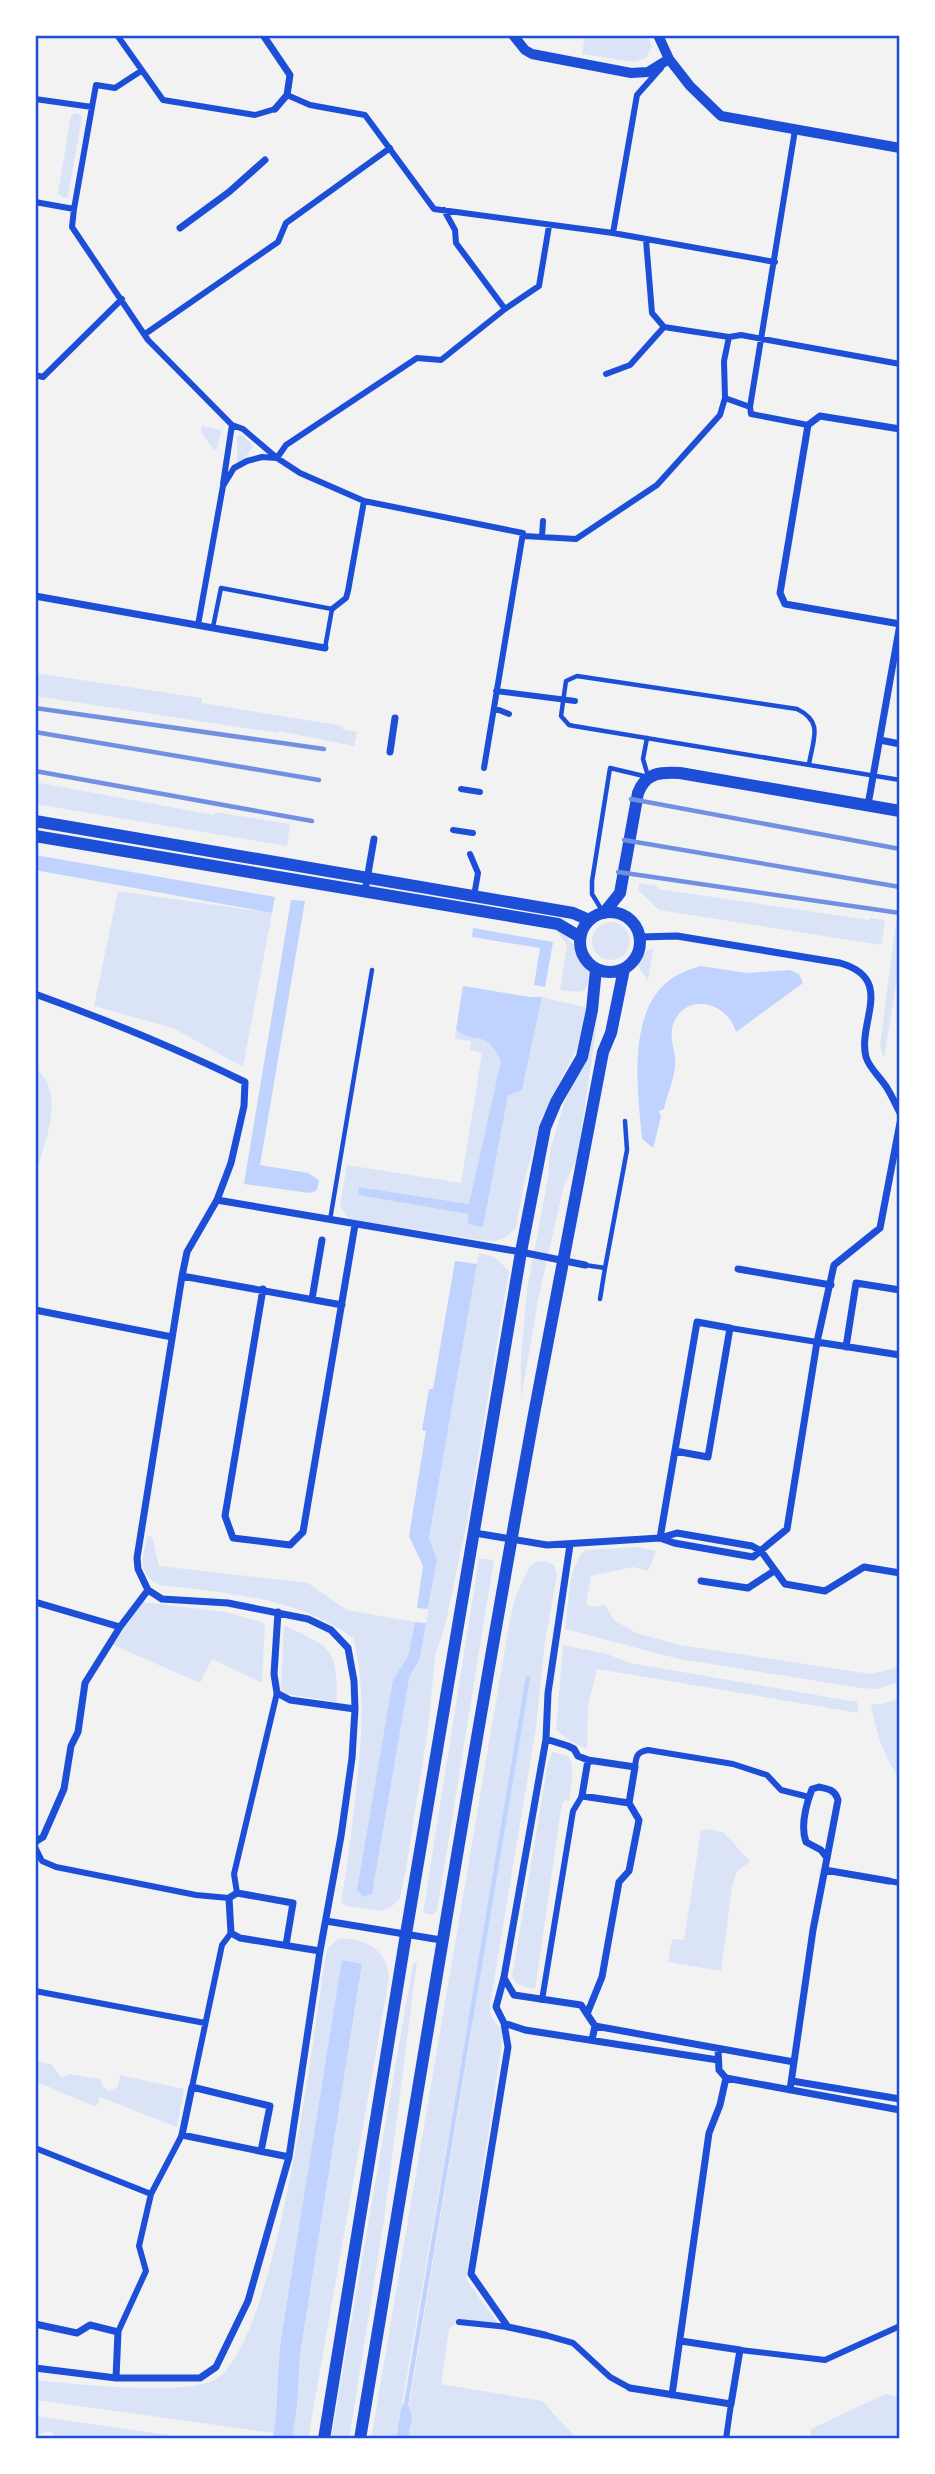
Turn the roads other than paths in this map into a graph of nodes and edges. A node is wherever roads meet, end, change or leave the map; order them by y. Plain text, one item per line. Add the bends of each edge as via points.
1 (117, 35) edge
2 (263, 35) edge
3 (513, 35) edge
4 (658, 35) edge
5 (669, 59) junction
6 (141, 71) junction
7 (287, 95) junction
8 (35, 99) edge
9 (92, 107) junction
10 (275, 109) joint
11 (794, 130) junction
12 (390, 148) junction
13 (900, 148) edge
14 (265, 160) dead end
15 (35, 202) edge
16 (75, 209) junction
17 (444, 211) junction
18 (550, 226) junction
19 (180, 228) dead end
20 (612, 233) junction
21 (646, 240) junction
22 (775, 262) junction
23 (122, 299) junction
24 (505, 309) junction
25 (664, 327) junction
26 (145, 334) junction
27 (729, 337) junction
28 (761, 339) junction
29 (900, 364) edge
30 (606, 374) dead end
31 (35, 375) edge
32 (725, 398) junction
33 (750, 407) junction
34 (232, 425) junction
35 (808, 425) junction
36 (900, 429) edge
37 (277, 458) junction
38 (223, 486) junction
39 (364, 501) junction
40 (543, 521) dead end
41 (524, 534) junction
42 (542, 537) junction
43 (35, 596) edge
44 (332, 608) junction
45 (900, 624) edge
46 (198, 625) junction
47 (213, 627) junction
48 (325, 648) joint
49 (496, 691) junction
50 (562, 699) junction
51 (575, 701) dead end
52 (494, 708) junction
53 (509, 714) dead end
54 (395, 718) dead end
55 (647, 738) junction
56 (880, 740) junction
57 (900, 744) edge
58 (390, 752) dead end
59 (809, 764) junction
60 (484, 768) dead end
61 (874, 776) junction
62 (649, 777) junction
63 (900, 780) edge
64 (461, 789) dead end
65 (480, 792) dead end
66 (869, 805) junction
67 (900, 811) edge
68 (35, 821) edge
69 (453, 830) dead end
70 (473, 833) dead end
71 (35, 836) edge
72 (374, 839) dead end
73 (470, 855) dead end
74 (368, 877) junction
75 (365, 891) junction
76 (620, 893) junction
77 (475, 896) junction
78 (472, 910) junction
79 (604, 912) junction
80 (626, 916) junction
81 (589, 920) junction
82 (580, 937) junction
83 (640, 937) junction
84 (596, 969) junction
85 (624, 970) junction
86 (372, 971) dead end
87 (35, 994) edge
88 (900, 1113) edge
89 (625, 1121) dead end
90 (900, 1123) edge
91 (217, 1200) junction
92 (330, 1221) junction
93 (355, 1225) junction
94 (322, 1240) dead end
95 (521, 1252) junction
96 (562, 1261) junction
97 (585, 1265) joint
98 (605, 1268) junction
99 (738, 1269) dead end
100 (183, 1276) junction
101 (831, 1285) junction
102 (263, 1289) junction
103 (900, 1290) edge
104 (312, 1299) junction
105 (600, 1299) dead end
106 (342, 1305) junction
107 (35, 1310) edge
108 (730, 1328) junction
109 (172, 1337) junction
110 (817, 1342) junction
111 (846, 1347) junction
112 (900, 1355) edge
113 (675, 1451) junction
114 (475, 1533) junction
115 (660, 1538) junction
116 (513, 1540) junction
117 (570, 1545) junction
118 (761, 1551) junction
119 (774, 1571) junction
120 (900, 1573) edge
121 (701, 1581) dead end
122 (148, 1590) junction
123 (35, 1602) edge
124 (278, 1612) junction
125 (120, 1628) junction
126 (277, 1693) junction
127 (355, 1709) junction
128 (546, 1738) junction
129 (588, 1760) junction
130 (635, 1767) junction
131 (582, 1796) junction
132 (809, 1797) junction
133 (629, 1803) junction
134 (35, 1844) edge
135 (827, 1858) junction
136 (825, 1870) junction
137 (889, 1881) joint
138 (900, 1883) edge
139 (237, 1893) junction
140 (229, 1898) junction
141 (326, 1921) junction
142 (231, 1933) junction
143 (406, 1934) junction
144 (441, 1940) junction
145 (286, 1945) junction
146 (320, 1951) junction
147 (504, 1977) junction
148 (35, 1991) edge
149 (542, 2000) junction
150 (587, 2014) junction
151 (205, 2023) junction
152 (504, 2023) junction
153 (595, 2026) junction
154 (592, 2040) junction
155 (718, 2049) junction
156 (718, 2060) junction
157 (794, 2062) junction
158 (726, 2078) junction
159 (792, 2081) junction
160 (192, 2087) junction
161 (790, 2090) junction
162 (900, 2099) edge
163 (900, 2110) edge
164 (182, 2135) junction
165 (35, 2148) edge
166 (261, 2151) junction
167 (289, 2157) junction
168 (151, 2194) junction
169 (459, 2322) dead end
170 (35, 2324) edge
171 (900, 2326) edge
172 (509, 2327) junction
173 (118, 2332) junction
174 (545, 2335) joint
175 (681, 2341) junction
176 (740, 2350) junction
177 (35, 2368) edge
178 (116, 2378) junction
179 (630, 2388) joint
180 (672, 2395) junction
181 (731, 2404) junction
182 (324, 2439) edge
183 (360, 2439) edge
184 (726, 2439) edge

1 - 6 street
2 - 7 street via 290,75
3 - 5 street via 525,50 539,56 631,73 648,72
4 - 5 street
5 - 11 street via 721,116
5 - 20 street via 637,95
6 - 9 street via 115,88 96,85
6 - 10 street via 163,100 255,115
7 - 10 street
7 - 12 street via 310,105 365,114
8 - 9 street
9 - 16 street
11 - 13 street
11 - 22 street
12 - 17 street via 434,209
12 - 26 street via 286,223 278,242
14 - 19 street
15 - 16 street
16 - 23 street via 72,227
17 - 18 street
17 - 24 street via 455,230 456,243
18 - 20 street
18 - 24 street via 539,286
20 - 21 street
21 - 22 street
21 - 25 street via 652,313
22 - 28 street
23 - 26 street
23 - 31 street via 43,377
24 - 37 street via 441,360 417,358 286,445
25 - 27 street
25 - 30 street via 630,365
26 - 34 street
27 - 28 street
27 - 32 street
28 - 29 street
28 - 33 street
32 - 33 street
32 - 42 street via 720,415 657,485 576,539
33 - 35 street via 751,414
34 - 37 street
34 - 38 street
35 - 36 street via 820,416
35 - 45 street via 780,593 785,604
37 - 38 street via 247,461 234,468
37 - 39 street
38 - 46 street
39 - 41 street
39 - 44 street via 346,598
40 - 42 street
41 - 42 street
41 - 49 street
43 - 46 street
44 - 47 lane via 221,588
44 - 48 lane
45 - 56 street
46 - 47 street
47 - 48 street
49 - 50 street
49 - 52 street
50 - 51 street
50 - 55 lane via 561,716 569,725
50 - 59 lane via 566,681 577,676 797,709 814,722
52 - 53 street
52 - 60 street
54 - 58 street
55 - 59 lane
55 - 62 lane via 643,759
56 - 57 street
56 - 61 street
59 - 61 lane
61 - 63 lane
61 - 66 street
62 - 66 main road via 680,773
62 - 76 main road via 638,793
62 - 79 lane via 610,768 592,881 592,894
64 - 65 street
66 - 67 main road
68 - 74 main road
69 - 70 street
71 - 75 main road
72 - 74 street
73 - 77 street via 478,873
74 - 75 street
74 - 77 main road
75 - 78 main road
76 - 79 main road
76 - 80 main road
77 - 78 street
77 - 81 main road via 573,913
78 - 82 main road via 558,924
79 - 80 main road
79 - 81 main road
80 - 83 main road
81 - 82 main road
82 - 84 main road via 583,955
83 - 85 main road via 638,956
83 - 88 street via 677,936 854,968 872,995 866,1059
84 - 85 main road
84 - 95 main road via 582,1057 545,1128
85 - 96 main road
86 - 92 lane
87 - 91 street via 113,1021 244,1082 244,1106 231,1163
89 - 98 lane via 627,1150
90 - 101 street via 880,1228 834,1265
91 - 92 street
91 - 100 street via 187,1252
92 - 93 street
93 - 95 street
93 - 106 street
94 - 104 street
95 - 96 street
95 - 114 main road
96 - 97 street
96 - 116 main road
97 - 98 lane
98 - 105 lane
99 - 101 street
100 - 102 street
100 - 109 street
101 - 110 street
102 - 104 street
102 - 106 street via 225,1516 233,1538 289,1545 303,1532
103 - 111 street via 856,1283
104 - 106 street
107 - 109 street
108 - 110 street
108 - 113 street via 708,1457
108 - 113 street via 697,1322
109 - 122 street via 137,1558
110 - 111 street
110 - 118 street via 787,1529
111 - 112 street
113 - 115 street
114 - 116 street
114 - 143 main road
115 - 117 street
115 - 118 street via 753,1557
116 - 117 street
116 - 144 main road
117 - 128 street
118 - 119 street
119 - 120 street via 785,1584 825,1591 864,1567
119 - 121 street via 748,1588
122 - 124 street via 162,1599 228,1602
122 - 125 street
123 - 125 street
124 - 126 street
124 - 127 street via 331,1630 348,1648
125 - 134 street via 85,1684 64,1789 47,1830
126 - 127 street via 290,1700
126 - 139 street via 234,1874
127 - 141 street
128 - 129 street
128 - 147 street
129 - 130 street
129 - 131 street
130 - 132 street via 636,1757 648,1750 733,1764 766,1775 781,1790
130 - 133 street
131 - 133 street
131 - 149 street via 573,1811
132 - 135 street via 802,1832 806,1842
132 - 135 street via 812,1789 819,1787 836,1793
133 - 150 street via 639,1820 629,1871 619,1882 602,1977
134 - 140 street via 42,1861 56,1867
135 - 136 street
136 - 137 street
136 - 157 street
137 - 138 street
139 - 140 street
139 - 145 street via 293,1903
140 - 142 street
141 - 143 street
141 - 146 street
142 - 145 street
142 - 151 street via 222,1945
143 - 144 street
143 - 182 main road
144 - 183 main road
145 - 146 street
146 - 167 street
147 - 149 street via 514,1995
147 - 152 street via 496,2007
148 - 151 street
149 - 150 street via 580,2005
150 - 153 street
151 - 160 street
152 - 154 street
152 - 172 street via 508,2047 471,2274
153 - 154 street
153 - 155 street
154 - 156 street
155 - 156 street
155 - 157 street
156 - 158 street
157 - 159 street
158 - 161 street
158 - 175 street via 709,2133
159 - 161 street
159 - 162 street
160 - 164 street
160 - 166 street via 270,2106
161 - 163 street
164 - 166 street
164 - 168 street
165 - 168 street
166 - 167 street
167 - 178 street via 248,2301 216,2367 200,2378
168 - 173 street via 139,2246 146,2271
169 - 172 street
170 - 173 street via 77,2333 90,2325
171 - 176 street via 825,2360
172 - 174 street
173 - 178 street
174 - 179 street via 573,2343 610,2377
175 - 176 street
175 - 180 street
176 - 181 street
177 - 178 street
179 - 180 street
180 - 181 street
181 - 184 street

